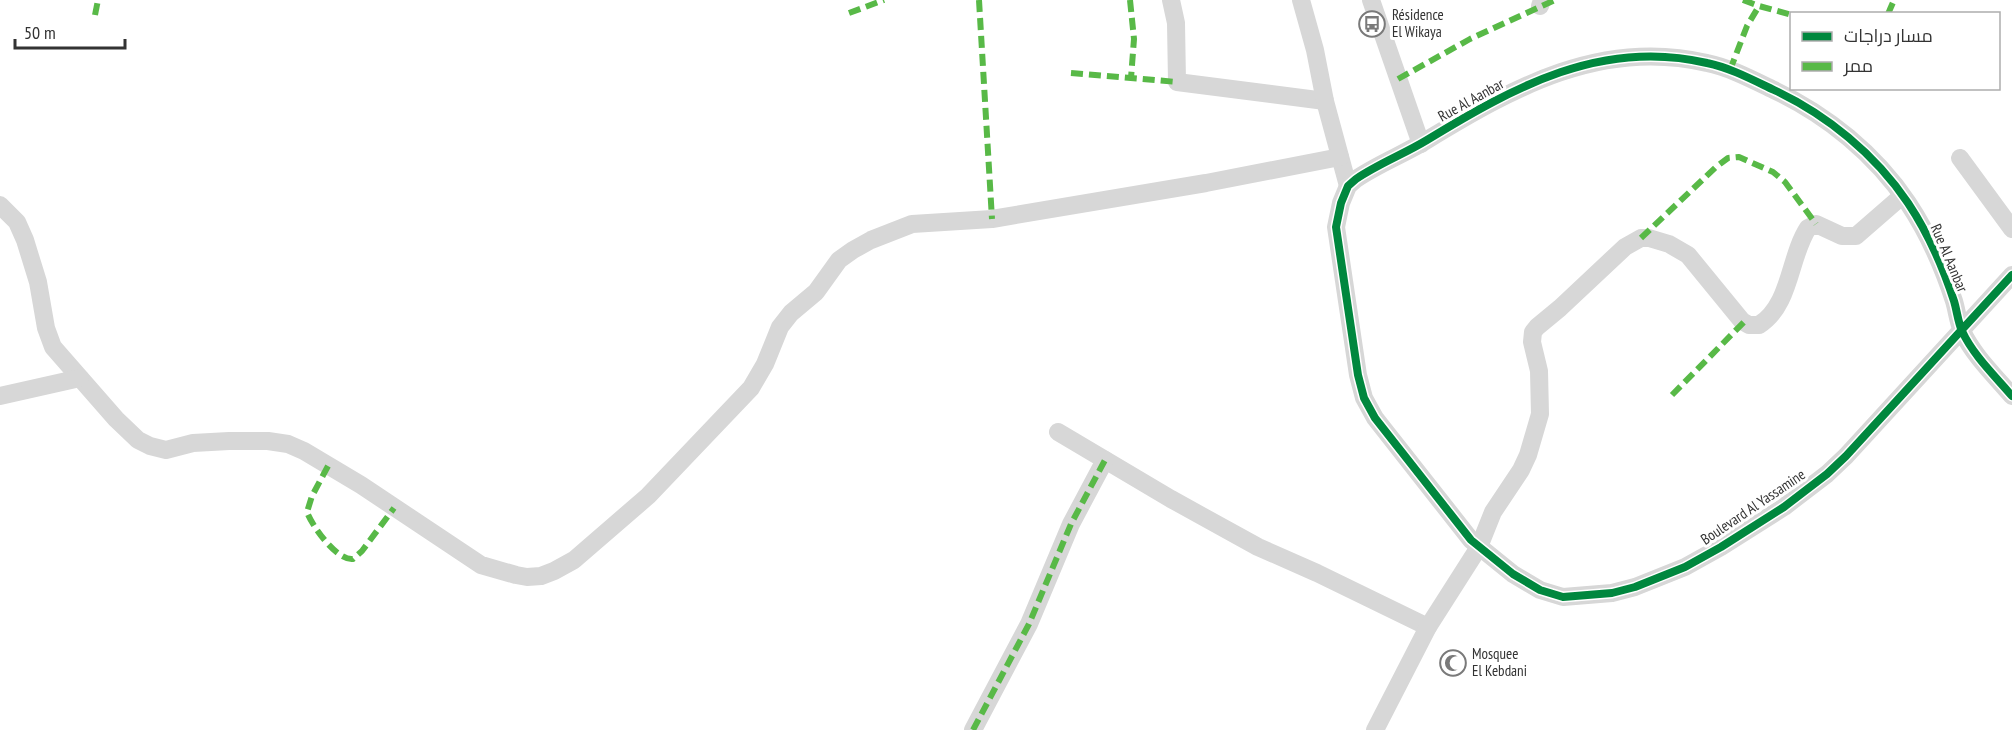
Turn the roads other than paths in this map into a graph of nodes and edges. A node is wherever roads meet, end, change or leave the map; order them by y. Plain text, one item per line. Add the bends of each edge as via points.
1 (1171, 0) edge
2 (1300, 0) edge
3 (1371, 0) edge
4 (1325, 101) junction
5 (1421, 144) junction
6 (1340, 157) junction
7 (1960, 158) dead end
8 (1348, 186) junction
9 (1902, 196) junction
10 (0, 205) edge
11 (2012, 229) edge
12 (2012, 275) edge
13 (1962, 331) junction
14 (80, 378) junction
15 (0, 396) edge
16 (2012, 396) edge
17 (1058, 432) dead end
18 (1105, 460) junction
19 (1479, 547) junction
20 (1428, 627) junction
21 (973, 730) edge
22 (1375, 730) edge

1 - 4 street via 1176,23 1177,82
2 - 4 street
3 - 5 street
4 - 6 street
5 - 8 street, Rue Al Aanbar
5 - 9 street, Rue Al Aanbar via 1521,87 1582,64 1636,58 1687,59 1734,71 1815,112 1856,144
6 - 8 street
6 - 14 street via 992,219 912,224 871,240 840,260 816,292 790,313 751,388 648,496 574,560 541,576 516,575 481,565 361,485 288,444 229,441 193,443 166,450 150,446 116,419
7 - 11 street
8 - 19 street, Boulevard Al Yassamine via 1336,227 1364,398 1387,435
9 - 13 street, Rue Al Aanbar via 1939,262
9 - 19 street via 1856,236 1842,236 1816,225 1808,228 1782,296 1763,322 1753,326 1742,321 1681,250 1649,238 1625,247 1533,332 1540,414 1521,470 1493,512
10 - 14 street via 17,222 25,240 53,347
12 - 13 street, Boulevard Al Yassamine
13 - 16 street, Rue Al Aanbar
13 - 19 street, Boulevard Al Yassamine via 1827,474 1749,530 1685,567 1612,593 1563,597 1540,590 1513,574
14 - 15 street
17 - 18 street
18 - 20 street via 1258,547
18 - 21 street via 1071,524 1029,624
19 - 20 street
20 - 22 street

